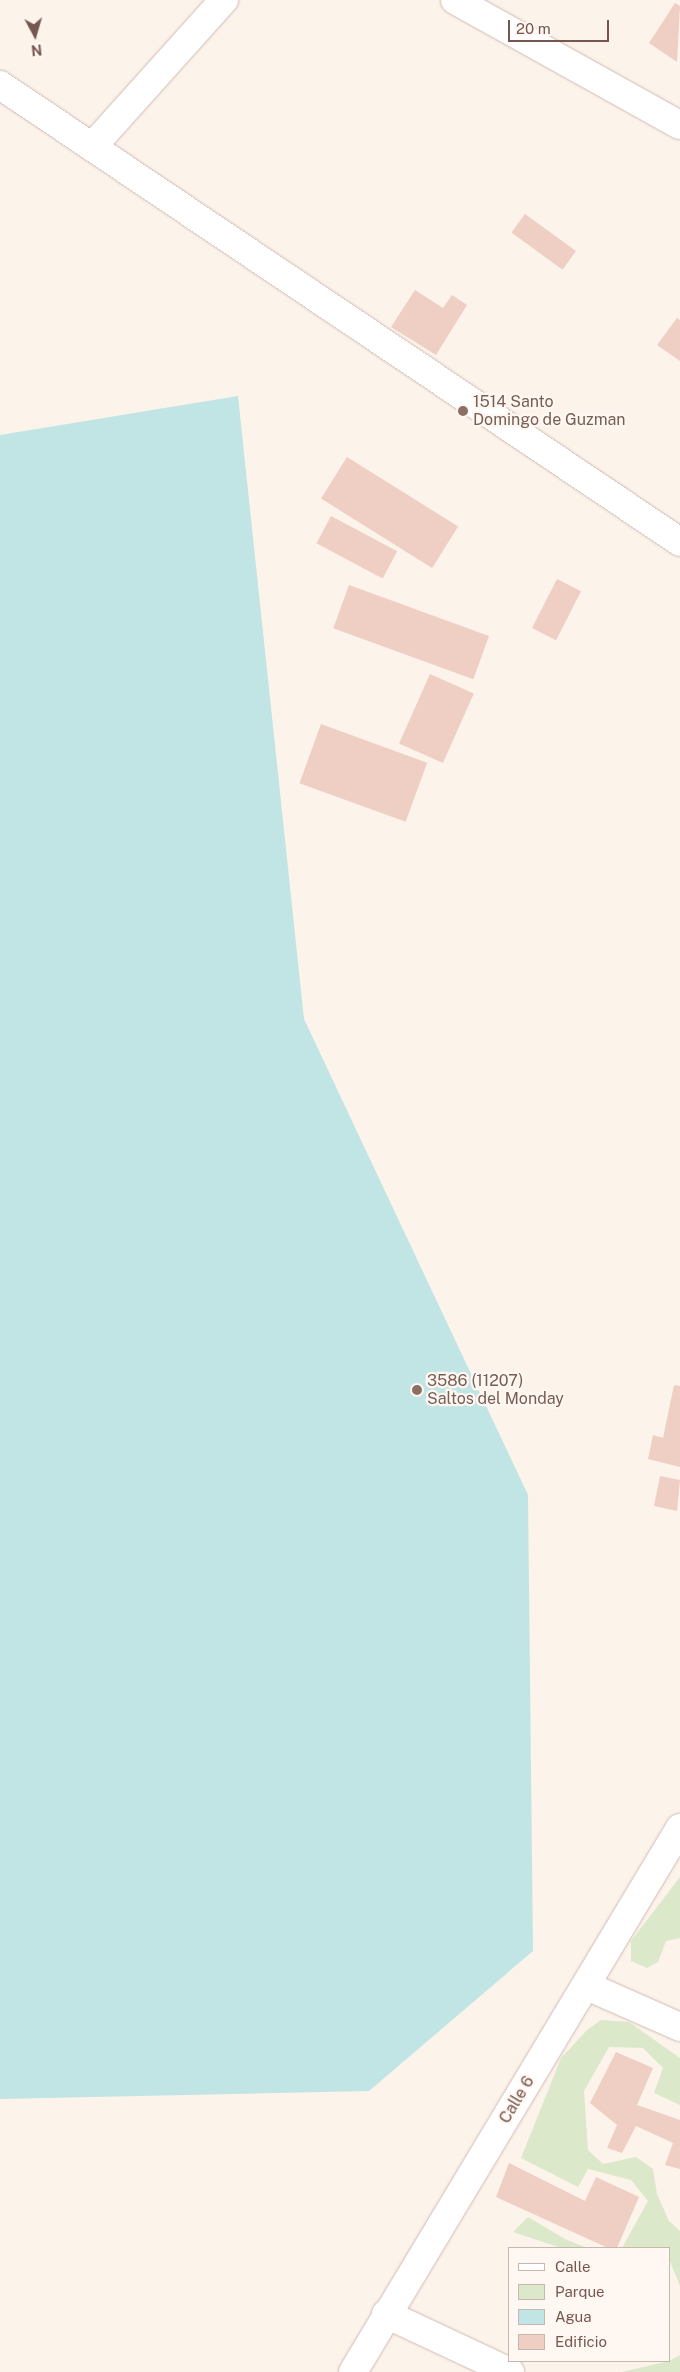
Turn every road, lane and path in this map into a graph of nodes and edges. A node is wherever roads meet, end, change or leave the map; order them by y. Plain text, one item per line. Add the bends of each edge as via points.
1 (224, 0) edge
2 (455, 0) edge
3 (0, 85) edge
4 (680, 125) edge
5 (92, 147) junction
6 (679, 540) edge
7 (680, 1828) edge
8 (587, 1986) junction
9 (680, 2027) edge
10 (386, 2314) junction
11 (353, 2372) edge
12 (510, 2372) edge

1 - 5 street
2 - 4 street
3 - 5 street
5 - 6 street
7 - 8 street, Calle 6
8 - 9 street
8 - 10 street, Calle 6
10 - 11 street, Calle 6
10 - 12 street

